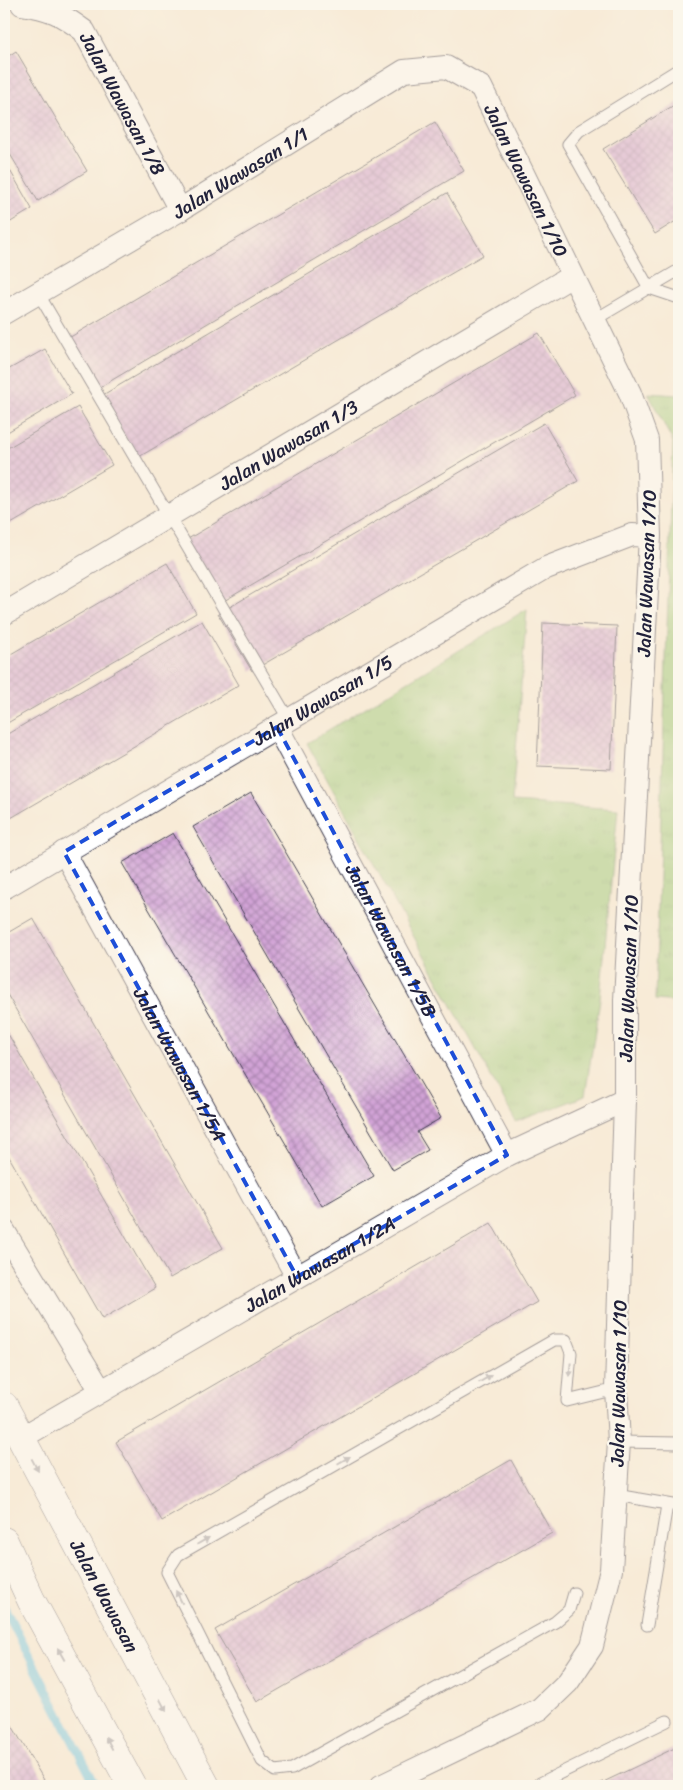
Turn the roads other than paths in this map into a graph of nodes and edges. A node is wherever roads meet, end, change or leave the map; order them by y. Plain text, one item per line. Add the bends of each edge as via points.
1 (22, 4) edge
2 (679, 69) edge
3 (481, 86) joint
4 (180, 210) junction
5 (679, 270) edge
6 (572, 276) junction
7 (649, 288) junction
8 (38, 294) junction
9 (679, 298) edge
10 (4, 313) edge
11 (594, 320) junction
12 (169, 515) junction
13 (650, 536) junction
14 (4, 614) edge
15 (283, 723) junction
16 (64, 852) junction
17 (4, 888) edge
18 (625, 1100) junction
19 (506, 1155) junction
20 (4, 1231) edge
21 (298, 1277) junction
22 (616, 1388) junction
23 (101, 1391) junction
24 (4, 1406) edge
25 (21, 1438) junction
26 (618, 1442) junction
27 (679, 1443) edge
28 (616, 1495) junction
29 (667, 1505) junction
30 (679, 1506) edge
31 (4, 1541) edge
32 (574, 1593) dead end
33 (648, 1625) dead end
34 (667, 1722) dead end
35 (132, 1786) edge
36 (206, 1786) edge
37 (381, 1786) edge
38 (534, 1786) edge

1 - 4 street, Jalan Wawasan 1/8 via 62,14 84,31
2 - 7 lane via 579,131 568,144
3 - 4 street, Jalan Wawasan 1/1 via 446,68 404,72
3 - 6 street, Jalan Wawasan 1/10
4 - 8 street, Jalan Wawasan 1/1
5 - 7 lane
6 - 11 street, Jalan Wawasan 1/10
6 - 12 street, Jalan Wawasan 1/3
7 - 9 lane
7 - 11 lane
8 - 10 street, Jalan Wawasan 1/1
8 - 12 lane
11 - 13 street, Jalan Wawasan 1/10 via 630,393 647,440
12 - 14 street, Jalan Wawasan 1/3
12 - 15 lane
13 - 15 street, Jalan Wawasan 1/5 via 632,535 546,568
13 - 18 street, Jalan Wawasan 1/10 via 625,1000
15 - 16 street, Jalan Wawasan 1/5
15 - 19 street, Jalan Wawasan 1/5B
16 - 17 street, Jalan Wawasan 1/5
16 - 21 street, Jalan Wawasan 1/5A
18 - 19 street, Jalan Wawasan 1/2A
18 - 22 street, Jalan Wawasan 1/10
19 - 21 street, Jalan Wawasan 1/2A
20 - 23 street
21 - 23 street, Jalan Wawasan 1/2A
22 - 26 street, Jalan Wawasan 1/10
32 -> 22 lane via 569,1610 555,1622 292,1769 275,1771 262,1762 166,1572 178,1555 554,1340 566,1340 571,1353 567,1401
23 - 25 street, Jalan Wawasan 1/2A
24 - 25 main road, Jalan Wawasan
25 -> 36 main road, Jalan Wawasan
26 - 27 lane
26 - 28 street, Jalan Wawasan 1/10
28 - 29 lane
28 - 37 street, Jalan Wawasan 1/10 via 611,1570 592,1646 568,1682 540,1709
29 - 30 lane
29 - 33 lane
35 -> 31 main road via 31,1600
34 - 38 lane

